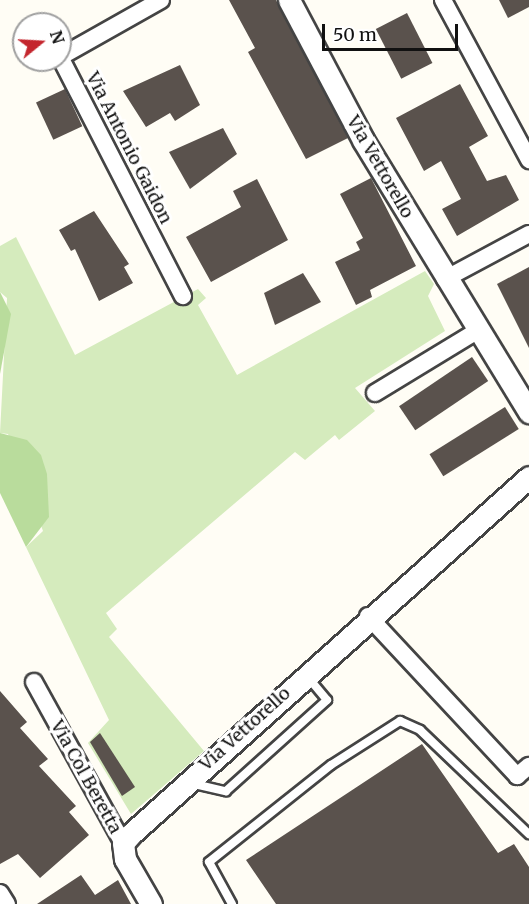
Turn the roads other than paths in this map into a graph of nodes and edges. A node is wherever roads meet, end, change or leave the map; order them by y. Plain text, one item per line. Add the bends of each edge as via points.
1 (161, 0) edge
2 (289, 0) edge
3 (443, 0) edge
4 (529, 160) edge
5 (529, 234) edge
6 (445, 279) junction
7 (183, 297) dead end
8 (477, 330) junction
9 (375, 393) dead end
10 (529, 412) edge
11 (529, 477) edge
12 (368, 616) junction
13 (305, 675) junction
14 (34, 682) dead end
15 (525, 775) edge
16 (187, 783) junction
17 (529, 834) edge
18 (123, 843) junction
19 (0, 893) edge
20 (6, 904) edge
21 (151, 904) edge
22 (232, 904) edge

1 - 7 street, Via Antonio Gaidon via 60,57
2 - 6 street, Via Vettorello
3 - 4 street
5 - 6 street
6 - 8 street, Via Vettorello
8 - 9 street
8 - 10 street, Via Vettorello
11 - 12 street, Via Vettorello
12 - 13 street, Via Vettorello
12 - 15 street
13 - 16 street, Via Vettorello
13 - 16 lane via 327,700 226,791
14 - 18 street, Via Col Beretta
16 - 18 street, Via Vettorello
17 - 22 lane via 420,730 400,721 331,765 209,862
18 - 21 street, Via Col Beretta via 125,859
19 - 20 street

